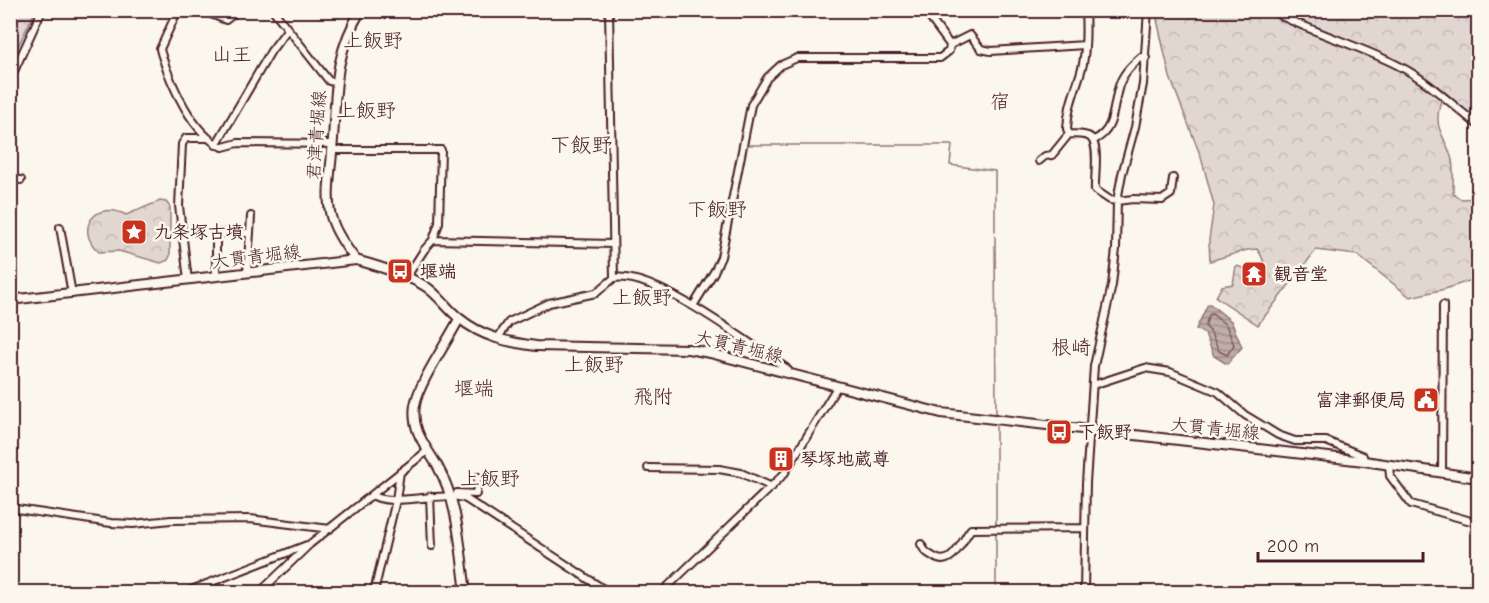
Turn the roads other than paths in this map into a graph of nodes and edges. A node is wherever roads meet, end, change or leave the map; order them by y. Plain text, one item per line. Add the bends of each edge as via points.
1 (42, 10) edge
2 (178, 10) edge
3 (201, 10) edge
4 (238, 10) edge
5 (273, 10) edge
6 (361, 10) edge
7 (609, 10) edge
8 (924, 10) edge
9 (1084, 10) edge
10 (1148, 10) edge
11 (1270, 10) edge
12 (287, 30) junction
13 (950, 45) junction
14 (1085, 45) junction
15 (1146, 58) junction
16 (10, 80) edge
17 (335, 82) junction
18 (1479, 125) edge
19 (1069, 134) junction
20 (206, 138) junction
21 (1094, 140) junction
22 (216, 145) junction
23 (333, 147) junction
24 (1039, 161) dead end
25 (1173, 178) dead end
26 (10, 179) edge
27 (21, 180) dead end
28 (1117, 201) junction
29 (251, 216) dead end
30 (60, 227) dead end
31 (249, 233) junction
32 (434, 240) junction
33 (613, 244) junction
34 (356, 260) junction
35 (247, 273) junction
36 (216, 277) junction
37 (406, 278) junction
38 (614, 278) junction
39 (188, 280) junction
40 (72, 294) junction
41 (10, 300) edge
42 (1443, 305) dead end
43 (693, 306) junction
44 (459, 319) junction
45 (496, 339) junction
46 (792, 375) junction
47 (1093, 385) junction
48 (837, 387) junction
49 (1089, 430) junction
50 (427, 451) junction
51 (1364, 460) junction
52 (1389, 465) junction
53 (648, 468) dead end
54 (400, 471) junction
55 (1442, 473) junction
56 (478, 477) dead end
57 (1479, 478) edge
58 (772, 487) junction
59 (451, 494) junction
60 (373, 495) junction
61 (430, 496) junction
62 (396, 500) junction
63 (10, 508) edge
64 (1479, 523) edge
65 (1084, 528) junction
66 (330, 529) junction
67 (310, 544) junction
68 (921, 544) dead end
69 (432, 546) dead end
70 (1479, 582) edge
71 (186, 592) edge
72 (260, 592) edge
73 (374, 592) edge
74 (466, 592) edge
75 (608, 592) edge
76 (662, 592) edge
77 (1084, 592) edge
78 (1458, 592) edge

1 - 16 street
2 - 20 street via 160,49 181,101
3 - 4 street via 226,20
5 - 12 street
6 - 17 main road, 君津青堀線 via 347,37
7 - 33 street
8 - 13 street
9 - 14 street
10 - 15 street
11 - 18 street via 1311,31 1402,67
12 - 17 street via 329,81
12 - 22 street
13 - 14 street via 970,35 981,49 991,51
13 - 43 street via 940,58 797,58 767,78 751,105 721,256
14 - 19 street via 1067,114
15 - 21 street via 1141,57 1125,74 1109,127
15 - 28 street
17 - 23 main road, 君津青堀線
19 - 21 street
19 - 24 street via 1052,155
20 - 22 street
20 - 39 street via 186,138 183,144 179,206
21 - 28 street via 1095,190
22 - 23 street
23 - 32 street via 441,150 440,213
23 - 34 main road, 君津青堀線 via 328,190 330,212
25 - 28 street via 1172,192 1166,198
26 - 27 street
28 - 47 street via 1112,285
29 - 31 street
30 - 40 street
31 - 35 street
31 - 36 street via 220,233 216,237
32 - 33 street
32 - 37 street
33 - 38 street
34 - 35 main road, 大貫青堀線
34 - 37 main road, 大貫青堀線
35 - 36 main road, 大貫青堀線
36 - 39 main road, 大貫青堀線
37 - 44 main road, 大貫青堀線 via 428,288
38 - 43 street via 645,283
38 - 45 street via 596,293 549,303 510,322
39 - 40 main road, 大貫青堀線
40 - 41 main road, 大貫青堀線
42 - 55 street
43 - 46 street
44 - 45 main road, 大貫青堀線
44 - 50 main road via 416,399 416,431
45 - 46 main road, 大貫青堀線 via 536,346 688,349
46 - 48 main road, 大貫青堀線
47 - 49 street
47 - 51 street via 1145,368 1170,372 1218,392 1245,416 1278,435 1295,441 1326,441 1364,456
48 - 49 main road, 大貫青堀線 via 933,412
48 - 58 street
49 - 51 main road, 大貫青堀線
49 - 65 street
50 - 54 street
50 - 59 main road
51 - 52 main road, 大貫青堀線
52 - 55 main road, 大貫青堀線
52 - 64 street via 1389,476 1411,504
53 - 58 street via 719,469 741,473
54 - 60 street
54 - 62 street
55 - 57 main road, 大貫青堀線
56 - 59 street via 475,495
58 - 76 street
59 - 61 street
59 - 74 main road
59 - 75 street
60 - 62 street
60 - 66 street
61 - 62 street
61 - 69 street
62 - 73 street
63 - 66 street via 111,523 250,519
65 - 68 street via 971,529 953,555 944,561 924,550
65 - 77 street
66 - 67 street
67 - 71 street
67 - 72 street
70 - 78 street

